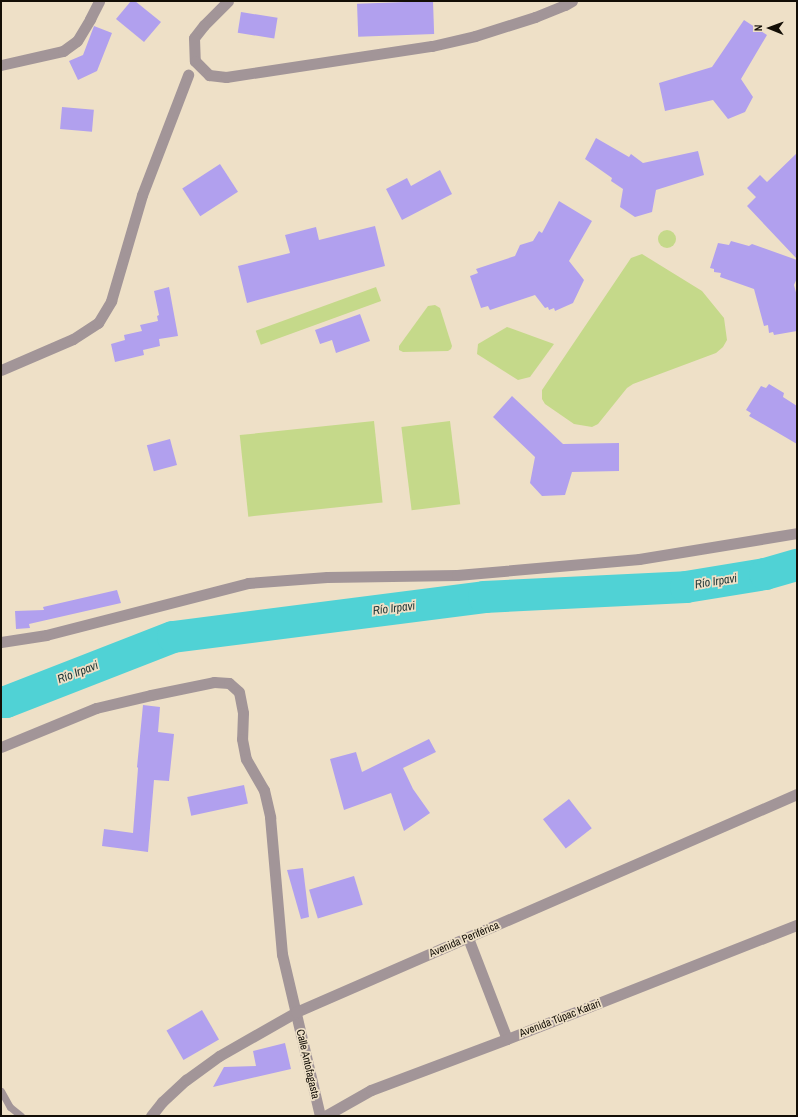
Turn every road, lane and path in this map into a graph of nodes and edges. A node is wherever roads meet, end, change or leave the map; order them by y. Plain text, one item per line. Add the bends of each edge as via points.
1 (99, 1) edge
2 (228, 1) edge
3 (572, 1) edge
4 (1, 65) edge
5 (188, 75) dead end
6 (1, 370) edge
7 (797, 533) edge
8 (1, 642) edge
9 (1, 747) edge
10 (797, 794) edge
11 (797, 925) edge
12 (468, 938) junction
13 (296, 1012) junction
14 (508, 1039) junction
15 (1, 1091) edge
16 (21, 1116) edge
17 (151, 1116) edge
18 (320, 1116) edge
19 (325, 1116) edge

1 - 4 street via 77,41 63,51
2 - 3 street via 194,38 195,61 209,76 226,78 432,46 475,36 535,17
5 - 6 street via 142,195 111,301 98,323 73,339
7 - 8 street via 639,559 457,575 327,577 248,583 46,635
9 - 13 street, Calle Antofagasta via 96,708 183,687 229,682 239,692 246,759 264,790 270,817 282,954
10 - 12 street, Avenida Periférica
11 - 14 street, Avenida Túpac Katari
12 - 13 street, Avenida Periférica
12 - 14 street
13 - 17 street, Avenida Periférica via 214,1060 186,1080
13 - 18 street, Calle Antofagasta
14 - 19 street, Avenida Túpac Katari via 371,1090
15 - 16 lane via 10,1107

